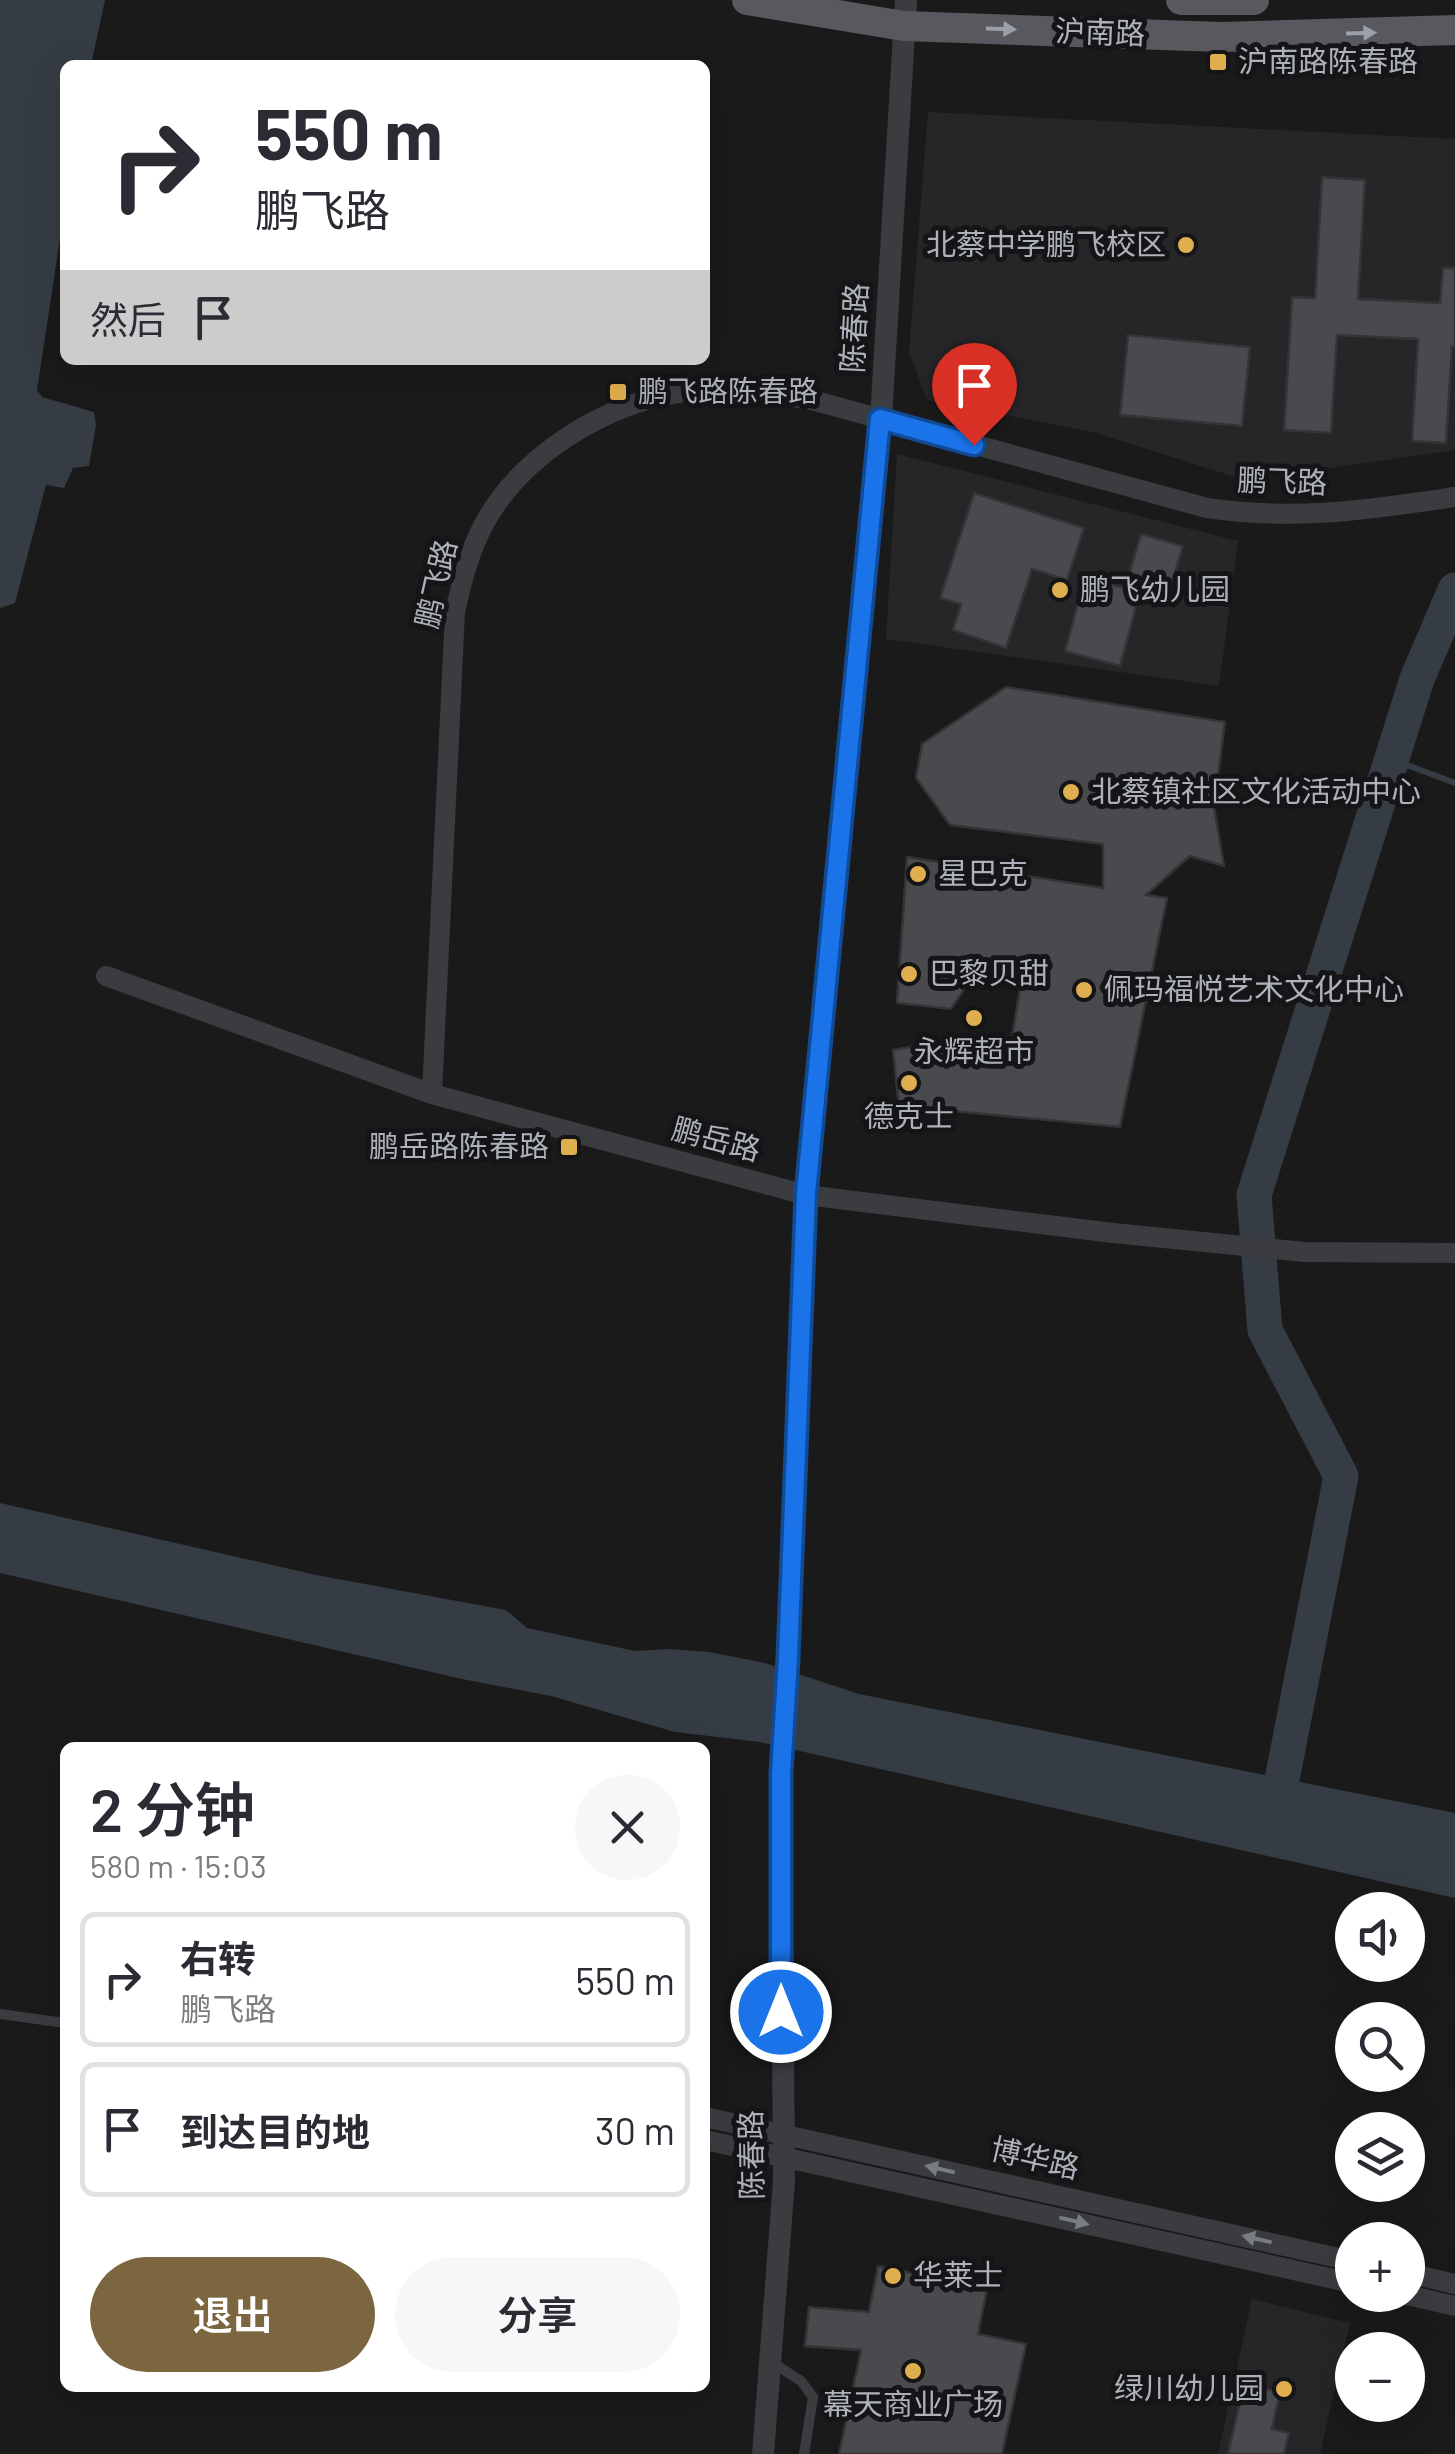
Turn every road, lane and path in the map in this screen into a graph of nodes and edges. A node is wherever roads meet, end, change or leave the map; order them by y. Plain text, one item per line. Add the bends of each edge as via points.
1 (747, 0) edge
2 (1181, 0) edge
3 (1254, 0) edge
4 (905, 13) edge
5 (1455, 30) edge
6 (880, 419) junction
7 (1455, 498) edge
8 (106, 976) dead end
9 (432, 1094) junction
10 (806, 1194) junction
11 (1455, 1253) edge
12 (0, 2014) edge
13 (60, 2022) edge
14 (710, 2119) edge
15 (710, 2140) edge
16 (782, 2145) junction
17 (1335, 2258) edge
18 (1425, 2277) edge
19 (1335, 2279) edge
20 (1455, 2284) edge
21 (1425, 2299) edge
22 (1455, 2306) edge
23 (770, 2362) junction
24 (763, 2454) edge
25 (804, 2454) edge

1 - 4 main road, 沪南路
2 - 3 main road, 沪南路
4 -> 5 main road, 沪南路 via 1220,37
4 - 6 street, 陈春路
6 - 7 street, 鹏飞路 via 1207,508 1263,516
6 - 9 street, 鹏飞路 via 808,398 742,392 685,392 625,407 559,442 513,483 484,522 455,612
6 - 10 street, 陈春路
8 - 9 street, 鹏岳路
9 - 10 street, 鹏岳路
10 - 11 street, 鹏岳路 via 1304,1252
10 - 16 street, 陈春路 via 781,1773
12 - 13 lane
14 - 16 street, 博华路
15 - 16 street, 博华路
17 -> 16 street, 博华路
16 -> 19 street, 博华路
16 - 23 street, 陈春路
18 - 20 street
21 - 22 street
23 - 24 street, 陈春路
23 - 25 lane via 813,2397

